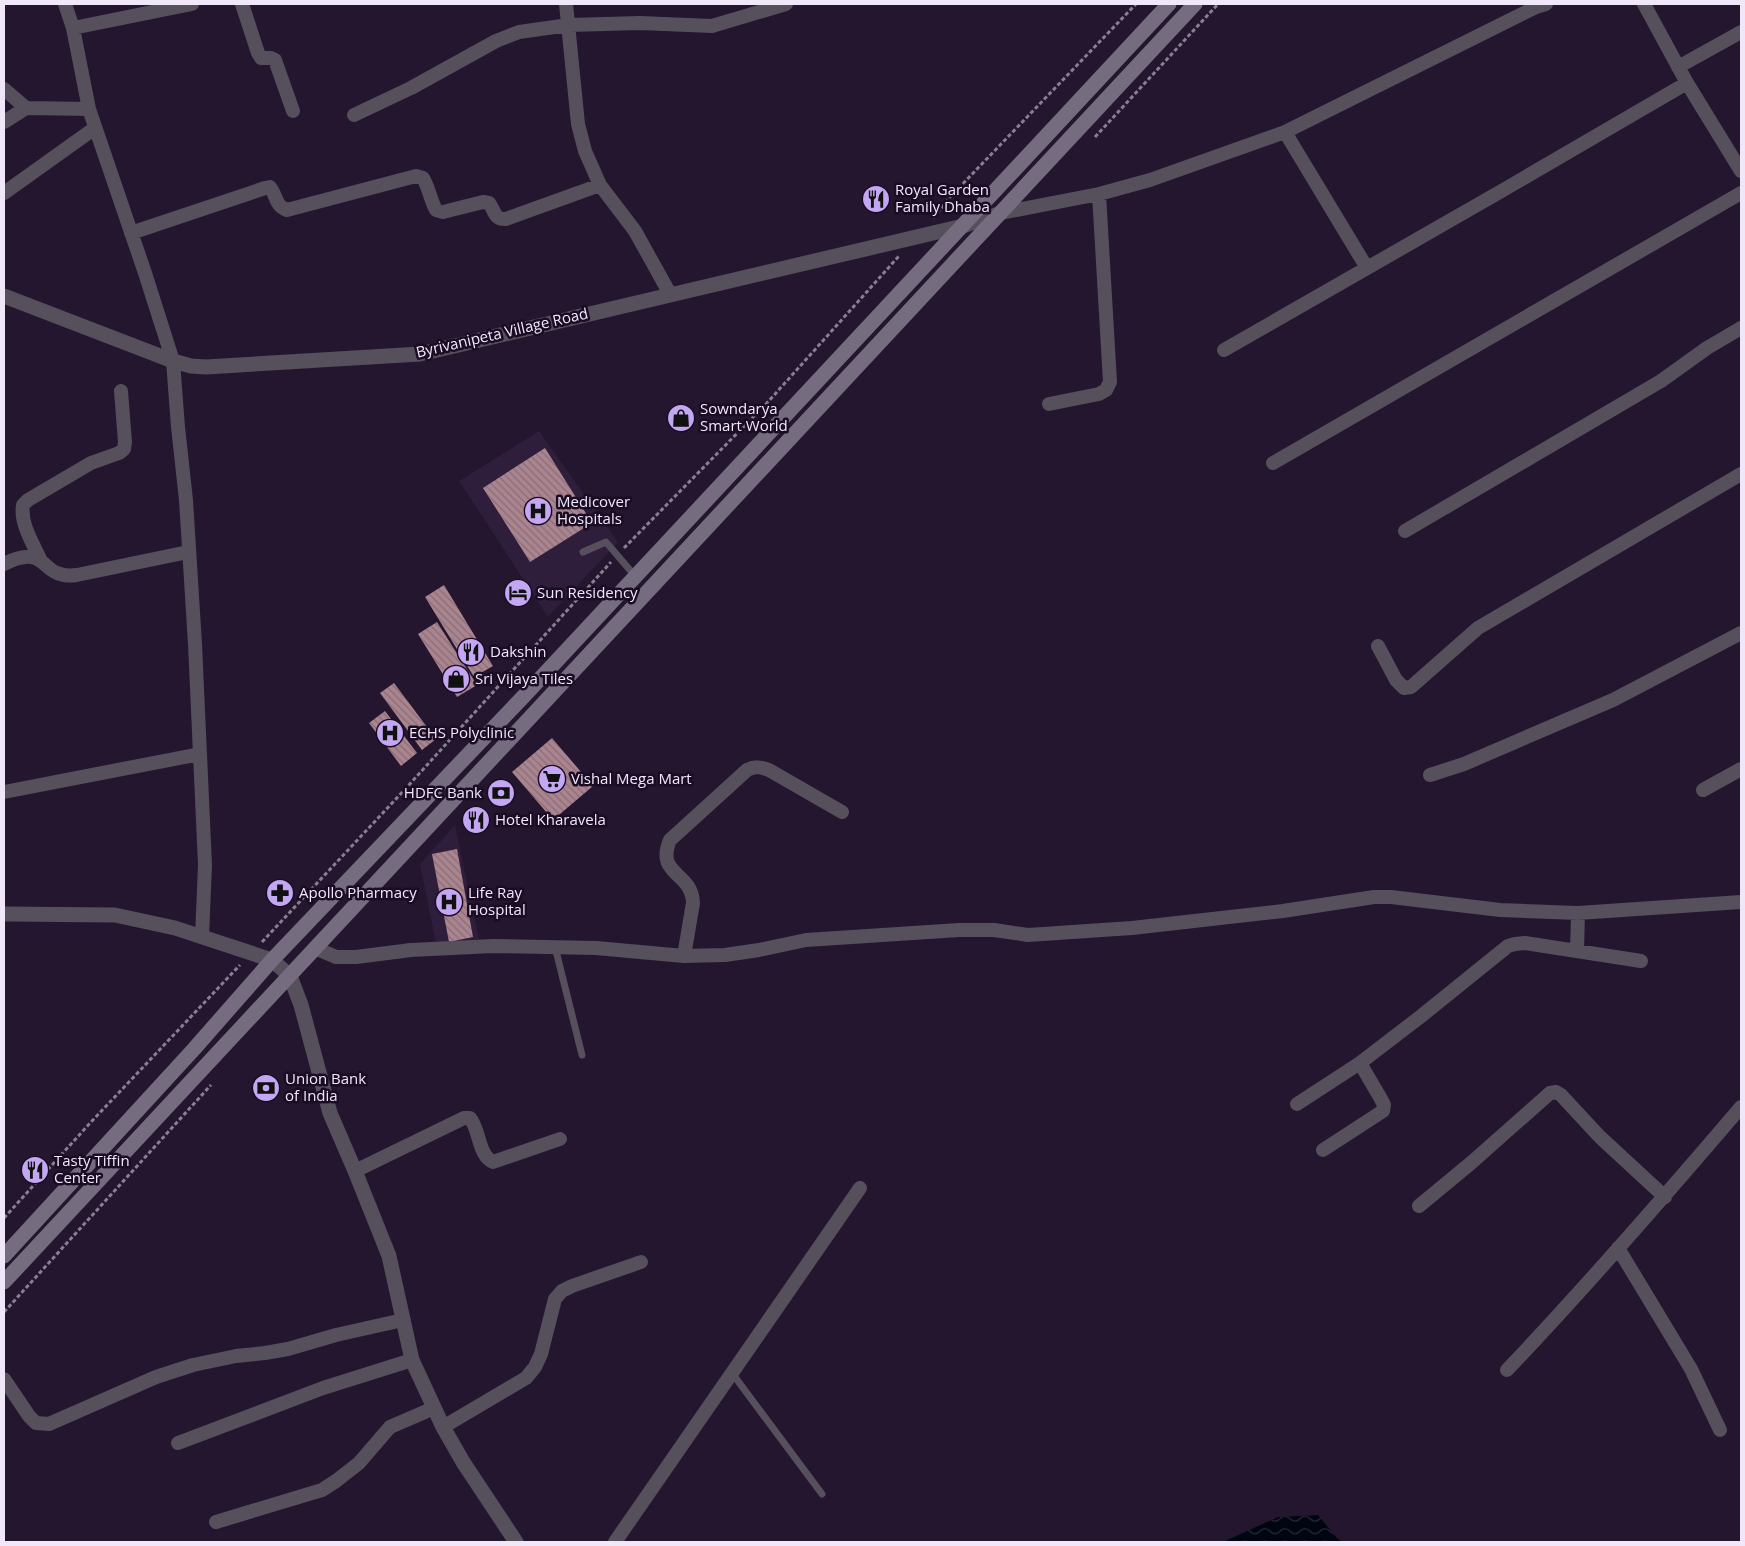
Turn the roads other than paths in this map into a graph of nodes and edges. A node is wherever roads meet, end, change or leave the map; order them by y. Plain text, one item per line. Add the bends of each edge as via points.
1 (65, 4) edge
2 (192, 4) edge
3 (242, 4) edge
4 (566, 4) edge
5 (786, 4) edge
6 (1168, 4) edge
7 (1195, 4) edge
8 (1546, 4) edge
9 (1644, 4) edge
10 (568, 25) junction
11 (72, 28) junction
12 (1741, 32) edge
13 (1678, 67) junction
14 (1687, 83) junction
15 (4, 89) edge
16 (26, 108) junction
17 (89, 109) junction
18 (293, 111) dead end
19 (354, 115) dead end
20 (4, 122) edge
21 (95, 128) junction
22 (1285, 132) junction
23 (1741, 171) edge
24 (600, 185) junction
25 (4, 193) edge
26 (1741, 193) edge
27 (1098, 194) junction
28 (1001, 213) junction
29 (963, 226) junction
30 (131, 233) junction
31 (1367, 268) junction
32 (670, 294) junction
33 (4, 296) edge
34 (1741, 328) edge
35 (1224, 350) dead end
36 (173, 361) junction
37 (121, 391) dead end
38 (1049, 404) dead end
39 (1273, 463) dead end
40 (1741, 474) edge
41 (1405, 532) dead end
42 (188, 552) junction
43 (583, 552) dead end
44 (40, 559) junction
45 (4, 564) edge
46 (635, 576) junction
47 (1741, 633) edge
48 (1378, 646) dead end
49 (200, 754) junction
50 (1741, 769) edge
51 (1430, 775) dead end
52 (1703, 790) dead end
53 (4, 792) edge
54 (842, 812) dead end
55 (1741, 902) edge
56 (1578, 913) junction
57 (4, 914) edge
58 (202, 937) junction
59 (315, 948) junction
60 (555, 948) junction
61 (1576, 951) junction
62 (684, 956) junction
63 (272, 960) junction
64 (1641, 961) dead end
65 (290, 976) junction
66 (582, 1055) dead end
67 (1360, 1063) junction
68 (1297, 1104) dead end
69 (1741, 1107) edge
70 (560, 1139) dead end
71 (1323, 1150) dead end
72 (355, 1171) junction
73 (860, 1188) dead end
74 (1665, 1197) junction
75 (1419, 1206) dead end
76 (1618, 1248) junction
77 (4, 1256) edge
78 (642, 1262) dead end
79 (4, 1282) edge
80 (403, 1320) junction
81 (412, 1360) junction
82 (1507, 1370) dead end
83 (732, 1373) junction
84 (4, 1379) edge
85 (434, 1408) junction
86 (443, 1427) junction
87 (1720, 1430) dead end
88 (178, 1443) dead end
89 (822, 1494) dead end
90 (216, 1522) dead end
91 (516, 1542) edge
92 (615, 1542) edge

1 - 11 street
2 - 11 street
3 - 18 street via 258,53 261,58 275,60
4 - 10 street
5 - 10 street via 712,26
6 - 29 main road
7 - 28 main road
8 - 22 street
9 - 13 street
10 - 19 street via 519,32
10 - 24 street via 578,124
11 - 17 street
12 - 13 street
13 - 14 street
14 - 23 street
14 - 31 street
15 - 16 street
16 - 17 street
16 - 20 street
17 - 21 street
21 - 25 street
21 - 30 street
22 - 27 street via 1150,180
22 - 31 street
24 - 30 street via 506,219 496,218 489,203 483,202 443,212 436,210 423,178 416,176 287,210 278,204 274,192 265,188
24 - 32 street via 635,231
26 - 39 street
27 - 28 street
27 - 38 street via 1110,382 1099,394
28 - 29 street, Byrivanipeta Village Road
28 - 59 main road
29 - 32 street, Byrivanipeta Village Road
29 - 46 main road
30 - 36 street
31 - 35 street
32 - 36 street, Byrivanipeta Village Road via 420,354 206,367
33 - 36 street, Byrivanipeta Village Road
34 - 41 street via 1661,381
36 - 42 street
37 - 44 street via 124,448 91,463 23,505 23,521
40 - 48 street via 1478,628 1411,687 1404,688 1396,680
42 - 44 street via 72,576 58,574
42 - 49 street
43 - 46 lane via 606,542
44 - 45 street via 29,556
46 - 63 main road
47 - 51 street via 1613,700 1464,764
49 - 53 street
49 - 58 street via 205,865
50 - 52 street
54 - 62 street via 769,770 754,767 670,840 666,858 689,886 694,903
55 - 56 street
56 - 61 street
56 - 62 street via 1500,910 1374,897 1132,928 1028,935 994,930 959,930 806,940 725,955
57 - 58 street via 115,915
58 - 63 street
59 - 60 street via 336,957 356,957 411,950 493,946
59 - 65 main road
60 - 62 street via 596,948
60 - 66 lane
61 - 64 street
61 - 67 street via 1525,944 1508,946
63 - 65 street
63 - 77 main road
65 - 72 street via 330,1113
65 - 79 main road
67 - 68 street
67 - 71 street via 1384,1105 1383,1110
69 - 74 street
70 - 72 street via 493,1162 485,1155 474,1123 470,1118 464,1118
72 - 80 street via 389,1256
73 - 83 street
74 - 75 street via 1556,1092 1550,1093
74 - 76 street
76 - 82 street
76 - 87 street via 1692,1369
78 - 86 street via 562,1291 555,1299 535,1367 526,1378
80 - 81 street
80 - 84 street via 265,1354 193,1365 156,1377 49,1424 36,1423
81 - 85 street
81 - 88 street via 323,1388
83 - 89 lane
83 - 92 street
85 - 86 street
85 - 90 street via 390,1427 359,1463 322,1490
86 - 91 street

